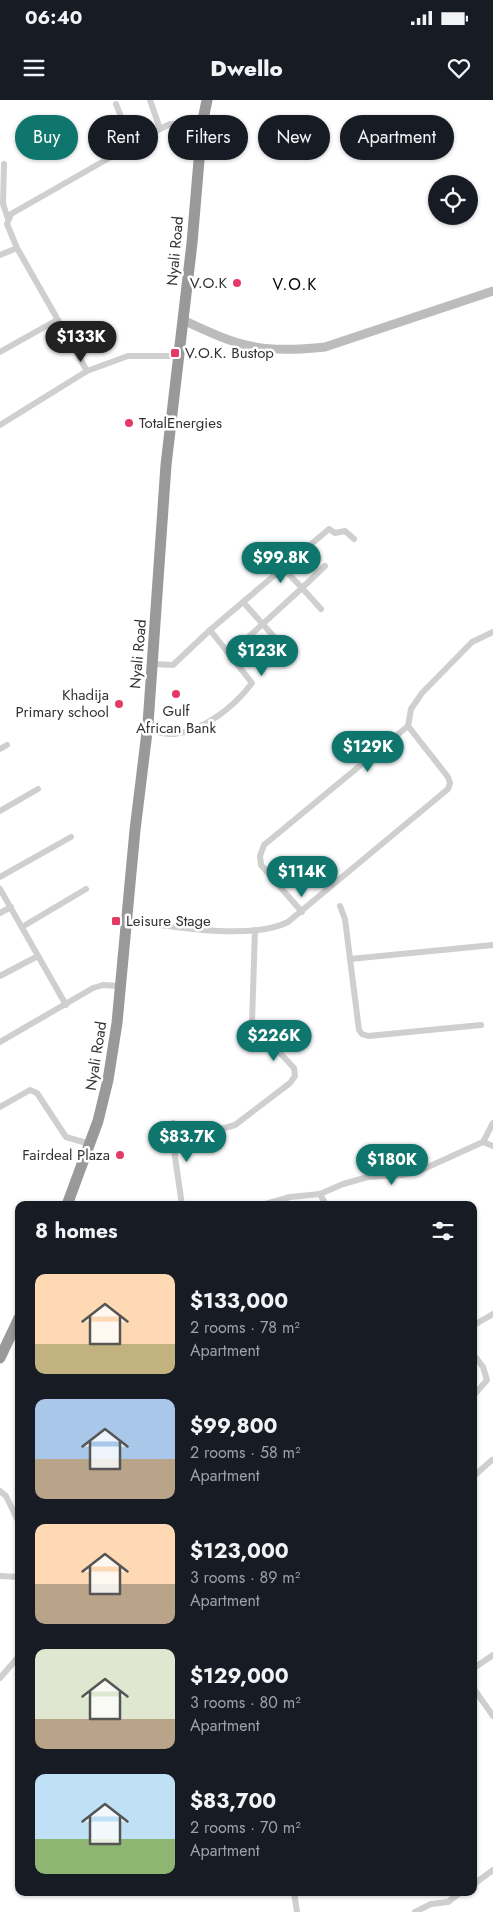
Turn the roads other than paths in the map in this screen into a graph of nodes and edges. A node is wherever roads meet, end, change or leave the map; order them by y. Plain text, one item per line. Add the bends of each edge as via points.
1 (150, 100) edge
2 (207, 100) edge
3 (116, 104) dead end
4 (120, 115) edge
5 (204, 115) edge
6 (168, 125) edge
7 (160, 128) joint
8 (104, 160) edge
9 (199, 160) edge
10 (4, 164) dead end
11 (8, 219) junction
12 (17, 248) junction
13 (0, 255) edge
14 (493, 291) edge
15 (57, 320) junction
16 (183, 320) junction
17 (0, 352) edge
18 (178, 356) junction
19 (87, 372) junction
20 (0, 425) edge
21 (354, 539) dead end
22 (325, 566) dead end
23 (283, 568) junction
24 (302, 588) junction
25 (243, 602) junction
26 (321, 609) dead end
27 (263, 625) junction
28 (210, 630) junction
29 (493, 632) edge
30 (284, 648) dead end
31 (230, 654) junction
32 (153, 664) junction
33 (408, 726) junction
34 (147, 730) junction
35 (7, 745) dead end
36 (0, 749) edge
37 (38, 789) dead end
38 (0, 811) edge
39 (71, 837) dead end
40 (0, 877) edge
41 (0, 888) edge
42 (86, 889) dead end
43 (340, 906) dead end
44 (10, 907) junction
45 (302, 912) junction
46 (0, 913) edge
47 (126, 920) junction
48 (22, 927) junction
49 (256, 930) junction
50 (493, 945) edge
51 (38, 956) junction
52 (350, 959) junction
53 (0, 976) edge
54 (120, 986) junction
55 (66, 1005) junction
56 (481, 1024) dead end
57 (0, 1042) edge
58 (0, 1107) edge
59 (173, 1122) dead end
60 (493, 1124) edge
61 (173, 1142) junction
62 (483, 1142) junction
63 (90, 1144) junction
64 (493, 1146) edge
65 (320, 1194) junction
66 (69, 1201) edge
67 (181, 1201) edge
68 (276, 1201) edge
69 (324, 1201) edge
70 (493, 1314) edge
71 (477, 1323) edge
72 (15, 1326) edge
73 (0, 1358) edge
74 (477, 1359) edge
75 (490, 1378) edge
76 (477, 1392) edge
77 (492, 1460) dead end
78 (477, 1473) edge
79 (0, 1491) edge
80 (15, 1515) edge
81 (0, 1576) edge
82 (15, 1577) edge
83 (493, 1655) edge
84 (15, 1661) edge
85 (477, 1666) edge
86 (0, 1678) edge
87 (477, 1694) edge
88 (493, 1716) edge
89 (493, 1870) edge
90 (477, 1882) edge
91 (295, 1896) edge
92 (456, 1896) edge
93 (297, 1912) edge
94 (415, 1912) edge

1 - 7 street
2 - 5 highway, Nyali Road
3 - 4 street
6 - 7 street
8 - 11 street via 11,214
9 - 16 highway, Nyali Road
10 - 11 street via 3,204
11 - 12 street
12 - 13 street
12 - 15 street
14 - 16 street via 325,347 300,350 257,350
15 - 17 street
15 - 19 street
16 - 18 highway, Nyali Road
18 - 19 street via 128,356
18 - 32 highway, Nyali Road via 164,488
19 - 20 street
21 - 23 street via 345,531 335,533 329,528
22 - 24 street
23 - 24 street
23 - 25 street
24 - 26 street
24 - 27 street
25 - 27 street
25 - 28 street
27 - 30 street
27 - 31 street
28 - 31 street
28 - 32 street via 173,665
29 - 33 street via 472,642 422,694 411,709
31 - 34 street via 252,683 240,699 203,725 172,734
32 - 34 highway, Nyali Road
33 - 45 street via 448,777 448,789
33 - 45 street via 264,845 261,864
34 - 47 highway, Nyali Road
35 - 36 street
37 - 38 street
39 - 40 street
41 - 44 street
42 - 48 street
43 - 52 street via 345,919
44 - 46 street
44 - 48 street
45 - 49 street via 277,928
47 - 49 street via 226,931
47 - 54 highway, Nyali Road
48 - 51 street
49 - 61 street via 252,1023 294,1068 295,1076 235,1125
50 - 52 street
51 - 53 street
51 - 55 street
52 - 56 street via 362,1034
54 - 55 street via 93,988
54 - 63 highway, Nyali Road via 108,1080
55 - 57 street
58 - 63 street via 30,1090 37,1093 66,1137
59 - 61 street
60 - 62 street
61 - 67 street
62 - 64 street
62 - 65 street via 416,1172 368,1177
63 - 66 highway, Nyali Road
65 - 68 street
65 - 69 street
70 - 71 street
72 - 73 highway
74 - 75 street
75 - 76 street
77 - 78 street
79 - 80 street
81 - 82 street
83 - 85 street
84 - 86 street
87 - 88 street
89 - 90 street
91 - 93 street
92 - 94 street via 448,1902 431,1904

